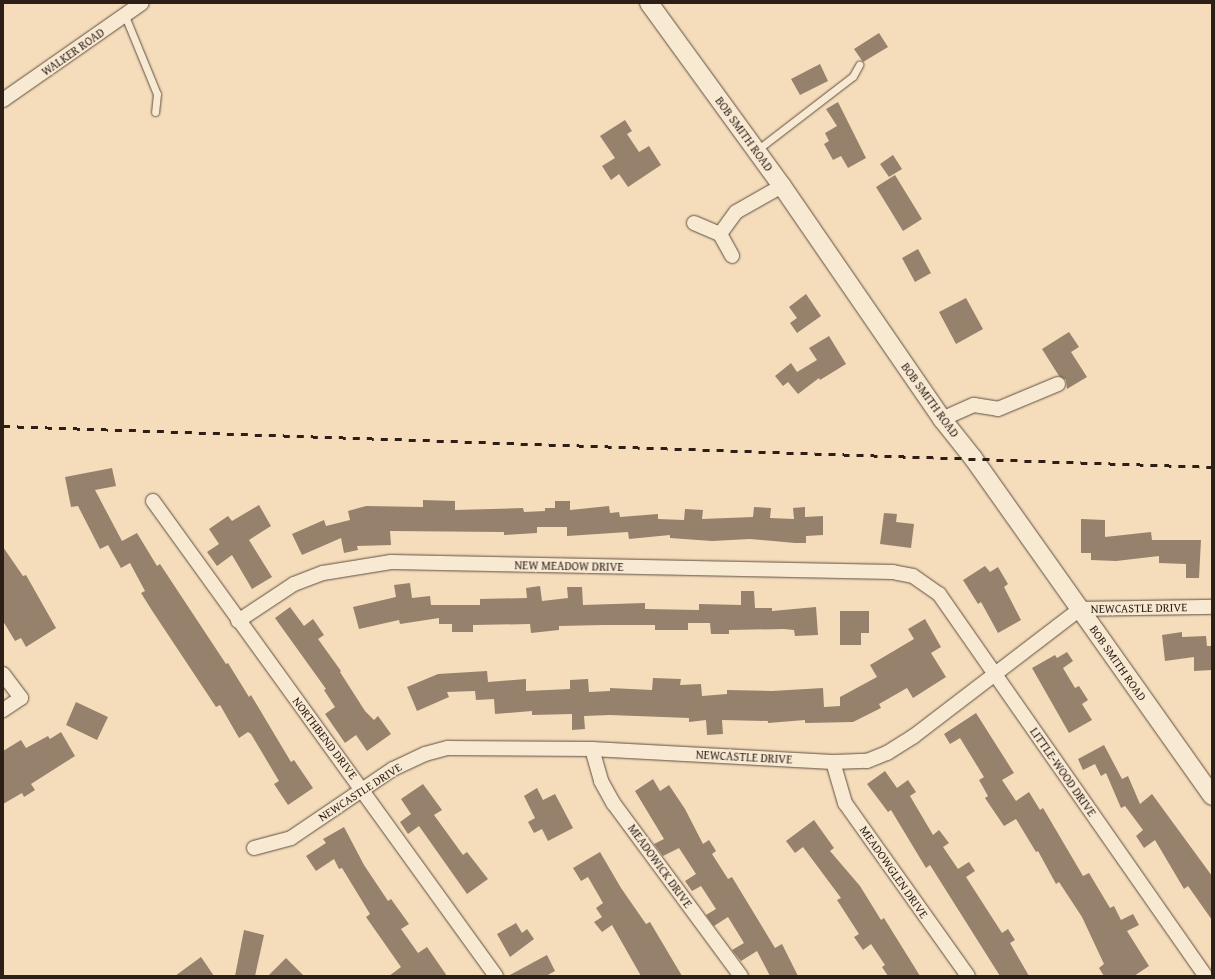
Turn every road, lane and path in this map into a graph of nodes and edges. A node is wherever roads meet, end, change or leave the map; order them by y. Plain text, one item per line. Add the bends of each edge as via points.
1 (142, 3) edge
2 (649, 3) edge
3 (125, 16) junction
4 (860, 65) dead end
5 (3, 100) edge
6 (155, 112) dead end
7 (756, 150) junction
8 (782, 186) junction
9 (694, 223) dead end
10 (720, 234) junction
11 (732, 256) dead end
12 (1058, 384) dead end
13 (942, 420) junction
14 (153, 501) dead end
15 (913, 576) joint
16 (1212, 607) edge
17 (1080, 609) junction
18 (238, 621) junction
19 (3, 674) edge
20 (996, 675) junction
21 (3, 710) edge
22 (592, 749) junction
23 (832, 762) junction
24 (362, 789) junction
25 (1212, 796) edge
26 (254, 848) dead end
27 (496, 976) edge
28 (741, 976) edge
29 (968, 976) edge
30 (1205, 976) edge

1 - 3 street, WALKER ROAD
2 - 7 street, BOB SMITH ROAD
3 - 5 street, WALKER ROAD
3 - 6 lane via 157,94
4 - 7 lane via 853,76
7 - 8 street, BOB SMITH ROAD
8 - 10 street via 736,212
8 - 13 street, BOB SMITH ROAD
9 - 10 street
10 - 11 street
12 - 13 street via 998,409 974,405
13 - 17 street, BOB SMITH ROAD via 973,458
14 - 18 street, NORTHBEND DRIVE
15 - 18 street, NEW MEADOW DRIVE via 893,572 391,562 345,568 301,582 268,600
15 - 20 street, LITTLE-WOOD DRIVE via 939,594
16 - 17 street, NEWCASTLE DRIVE
17 - 20 street, NEWCASTLE DRIVE
17 - 25 street, BOB SMITH ROAD
18 - 24 street, NORTHBEND DRIVE
19 - 21 street via 21,698
20 - 23 street, NEWCASTLE DRIVE via 887,753 867,761
20 - 30 street, LITTLE-WOOD DRIVE
22 - 23 street, NEWCASTLE DRIVE
22 - 24 street, NEWCASTLE DRIVE via 448,748 425,754 393,768
22 - 28 street, MEADOWICK DRIVE via 602,781 614,804
23 - 29 street, MEADOWGLEN DRIVE via 845,802
24 - 26 street, NEWCASTLE DRIVE via 291,838
24 - 27 street, NORTHBEND DRIVE

